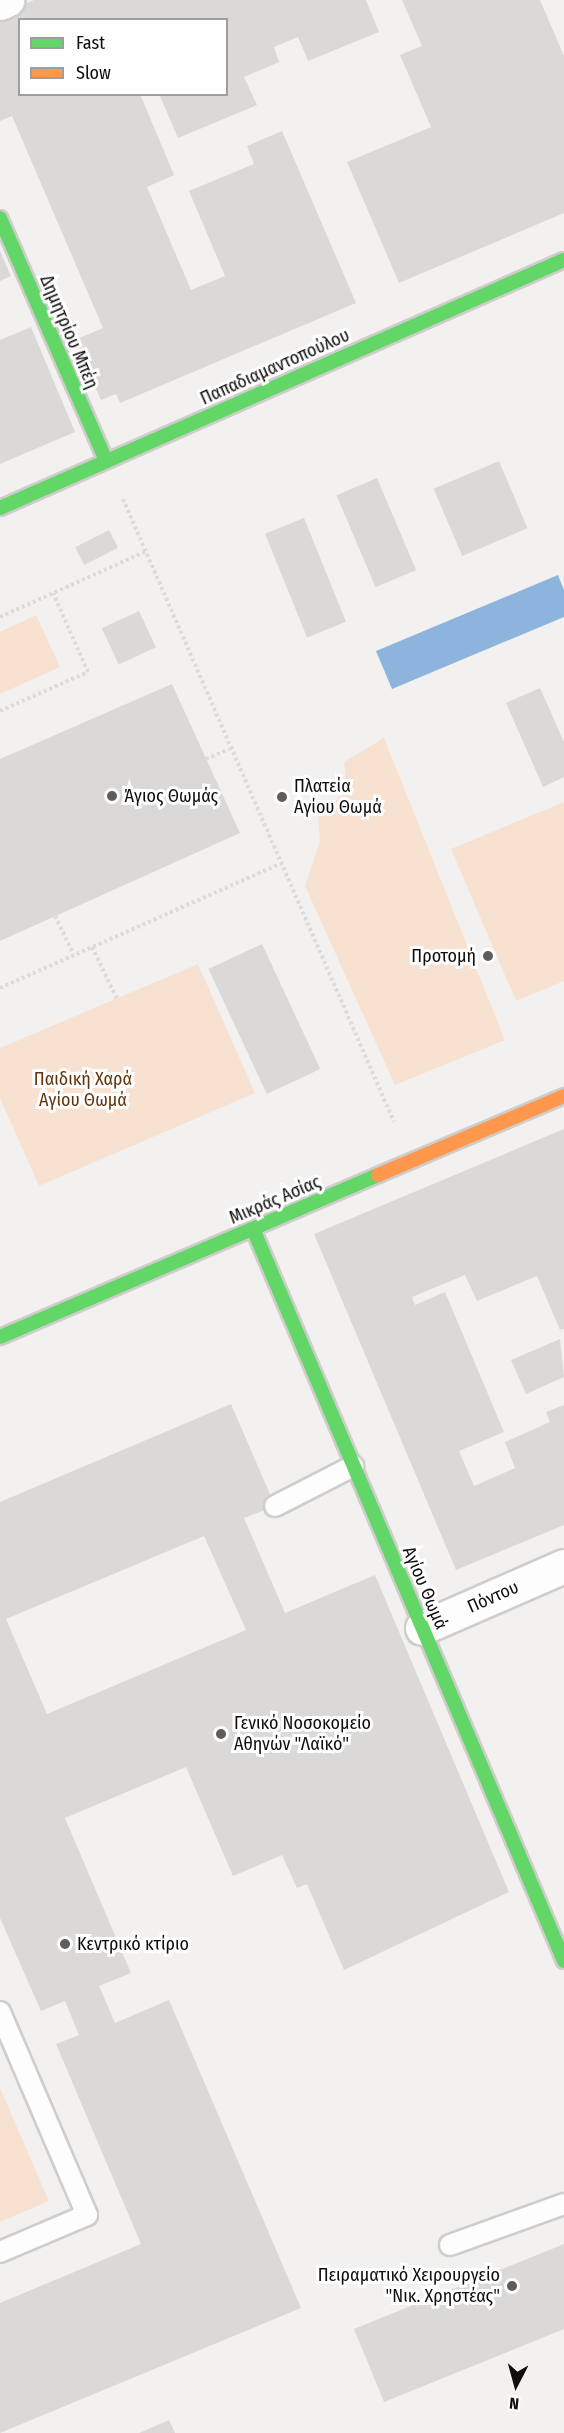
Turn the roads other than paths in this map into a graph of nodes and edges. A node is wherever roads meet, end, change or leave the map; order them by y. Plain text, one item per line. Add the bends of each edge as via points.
1 (7, 0) edge
2 (0, 3) edge
3 (0, 218) edge
4 (564, 260) edge
5 (106, 461) junction
6 (0, 508) edge
7 (564, 1096) edge
8 (253, 1229) junction
9 (0, 1336) edge
10 (353, 1466) junction
11 (275, 1506) dead end
12 (564, 1566) edge
13 (422, 1628) junction
14 (554, 1911) edge
15 (564, 1961) edge
16 (0, 2012) edge
17 (564, 2204) edge
18 (450, 2245) dead end
19 (0, 2252) edge

1 - 2 street
3 - 5 street, Δημητρίου Μπέη
4 - 5 street, Παπαδιαμαντοπούλου
5 - 6 street, Παπαδιαμαντοπούλου
7 - 8 street, Μικράς Ασίας
8 - 9 street, Μικράς Ασίας
8 - 10 street, Αγίου Θωμά
10 - 11 lane
10 - 13 street, Αγίου Θωμά
12 - 13 street, Πόντου
13 - 14 street, Αγίου Θωμά
14 - 15 street, Αγίου Θωμά
16 - 19 lane via 87,2215
17 - 18 lane

